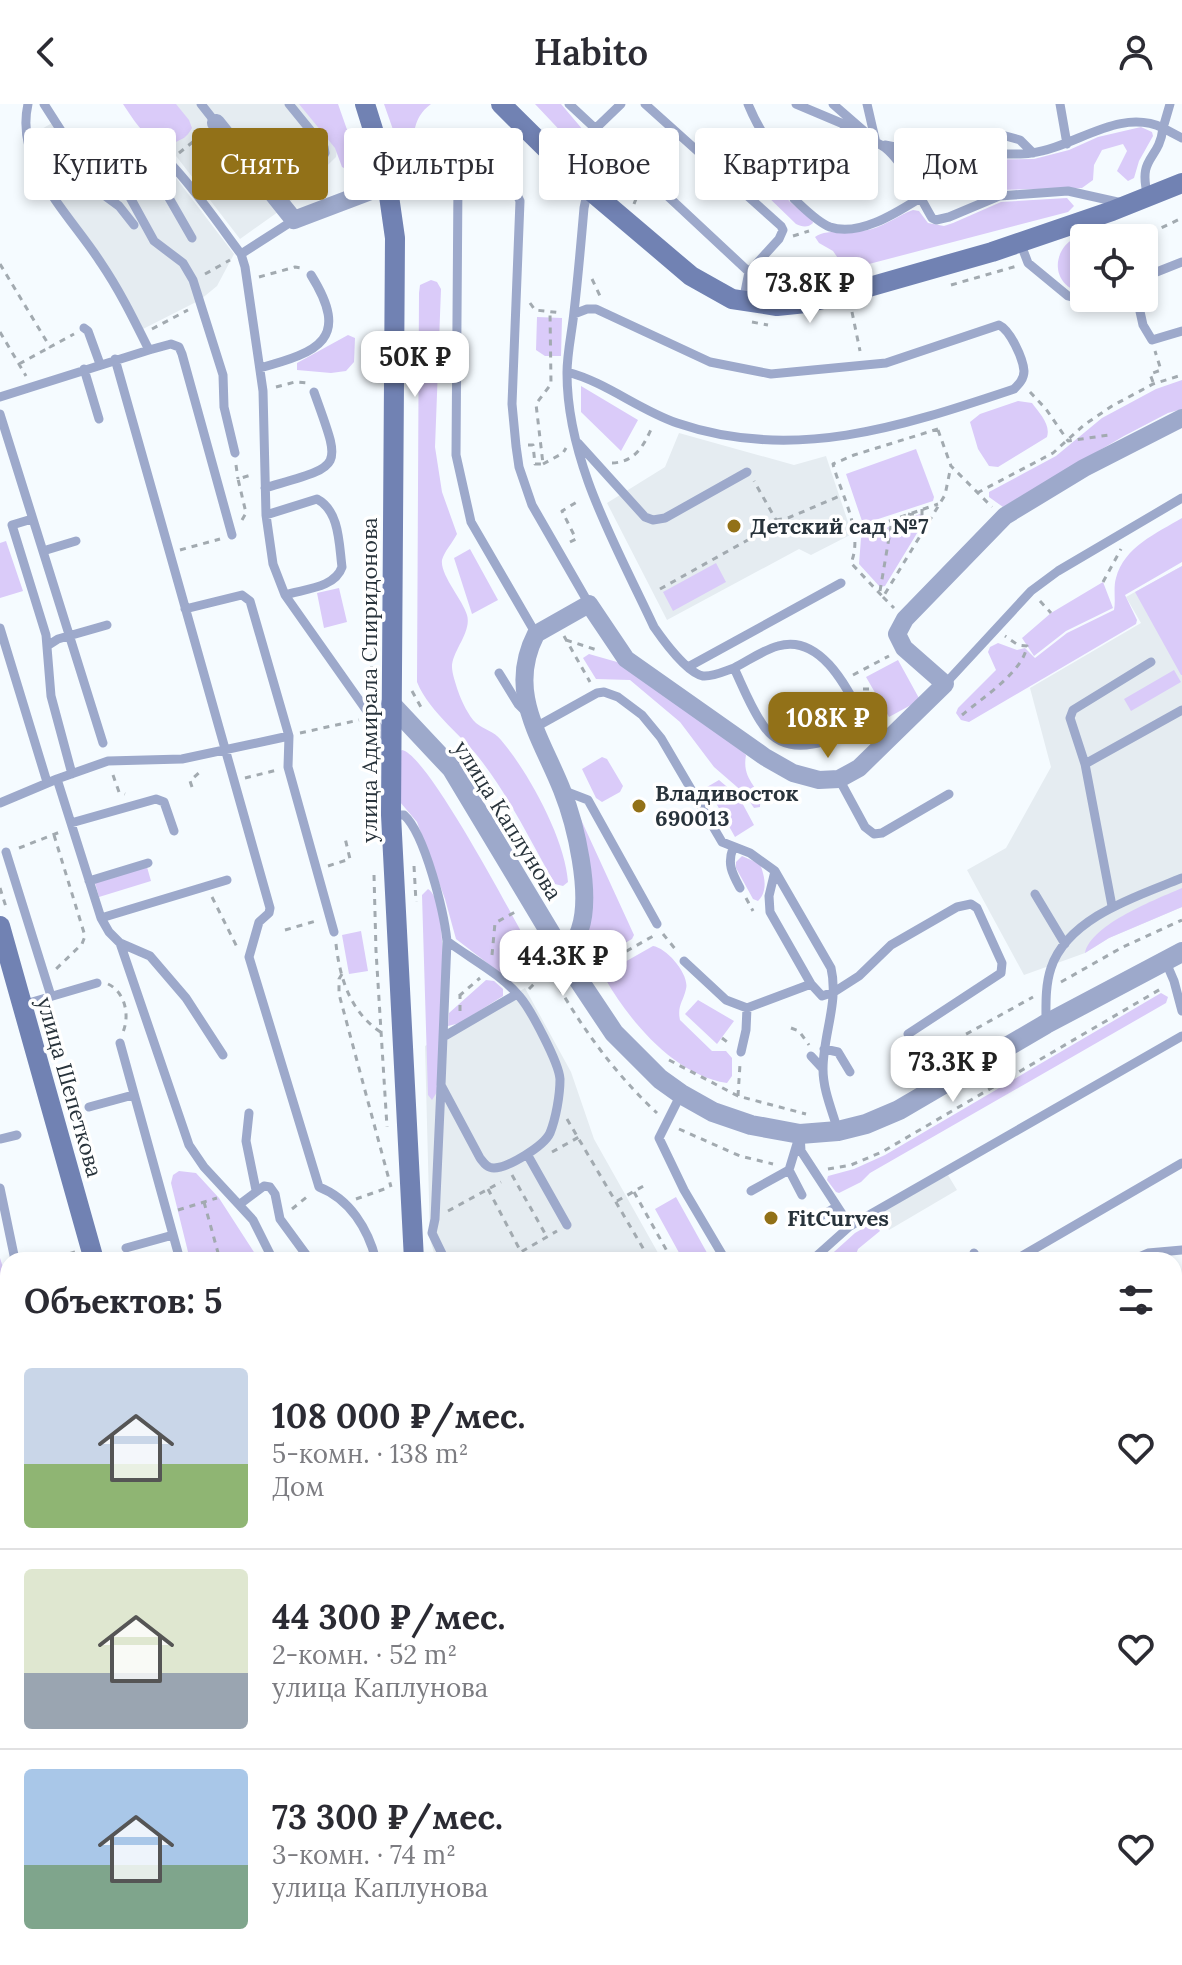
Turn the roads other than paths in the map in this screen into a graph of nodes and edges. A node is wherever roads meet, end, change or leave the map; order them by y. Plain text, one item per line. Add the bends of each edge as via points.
1 (28, 104) edge
2 (44, 104) edge
3 (201, 104) edge
4 (289, 104) edge
5 (365, 104) edge
6 (501, 104) edge
7 (569, 104) edge
8 (621, 104) edge
9 (645, 104) edge
10 (748, 104) edge
11 (796, 104) edge
12 (833, 104) edge
13 (867, 104) edge
14 (1060, 104) edge
15 (1170, 104) edge
16 (59, 128) edge
17 (210, 128) edge
18 (309, 128) edge
19 (372, 128) edge
20 (592, 128) edge
21 (596, 128) edge
22 (760, 128) edge
23 (1163, 128) junction
24 (1007, 136) edge
25 (1182, 138) edge
26 (539, 141) edge
27 (880, 144) junction
28 (1067, 144) junction
29 (894, 147) edge
30 (1033, 153) junction
31 (1007, 154) edge
32 (894, 161) edge
33 (176, 170) edge
34 (1182, 183) edge
35 (1007, 195) edge
36 (1148, 197) junction
37 (111, 200) edge
38 (131, 200) edge
39 (170, 200) edge
40 (279, 200) edge
41 (347, 200) edge
42 (391, 200) edge
43 (458, 200) edge
44 (520, 200) edge
45 (587, 200) edge
46 (601, 200) edge
47 (670, 200) edge
48 (795, 200) edge
49 (916, 200) edge
50 (921, 200) edge
51 (989, 200) edge
52 (1129, 205) junction
53 (294, 220) junction
54 (134, 225) dead end
55 (192, 238) dead end
56 (1020, 242) junction
57 (241, 254) junction
58 (1182, 262) edge
59 (1158, 271) edge
60 (749, 272) junction
61 (311, 275) road end
62 (1070, 296) edge
63 (743, 302) junction
64 (1140, 312) edge
65 (574, 314) junction
66 (84, 328) road end
67 (1182, 331) edge
68 (149, 350) junction
69 (115, 359) junction
70 (100, 364) junction
71 (260, 368) junction
72 (84, 369) junction
73 (567, 372) junction
74 (314, 392) road end
75 (0, 397) edge
76 (0, 414) edge
77 (1182, 418) edge
78 (99, 419) dead end
79 (575, 436) junction
80 (235, 453) dead end
81 (747, 472) road end
82 (265, 488) junction
83 (1182, 498) edge
84 (266, 515) junction
85 (32, 519) junction
86 (12, 525) junction
87 (0, 529) edge
88 (232, 535) dead end
89 (76, 541) dead end
90 (43, 551) junction
91 (841, 583) dead end
92 (285, 595) junction
93 (589, 604) junction
94 (185, 609) junction
95 (107, 625) dead end
96 (0, 628) edge
97 (536, 634) junction
98 (69, 635) junction
99 (47, 646) junction
100 (1151, 662) dead end
101 (688, 667) junction
102 (734, 668) junction
103 (499, 673) dead end
104 (945, 684) junction
105 (391, 704) junction
106 (1182, 710) edge
107 (532, 721) junction
108 (865, 722) junction
109 (289, 736) junction
110 (103, 743) dead end
111 (390, 744) junction
112 (225, 750) junction
113 (879, 751) junction
114 (1085, 764) junction
115 (72, 774) junction
116 (839, 779) junction
117 (52, 780) junction
118 (562, 790) junction
119 (949, 794) dead end
120 (0, 803) edge
121 (391, 815) junction
122 (71, 823) junction
123 (174, 831) dead end
124 (733, 848) junction
125 (6, 852) road end
126 (148, 863) dead end
127 (775, 871) junction
128 (1182, 878) edge
129 (227, 880) dead end
130 (89, 881) junction
131 (740, 888) dead end
132 (1035, 894) dead end
133 (1112, 906) junction
134 (101, 918) junction
135 (657, 924) road end
136 (0, 926) edge
137 (334, 932) road end
138 (447, 941) junction
139 (120, 943) junction
140 (1065, 944) junction
141 (1173, 956) edge
142 (556, 961) junction
143 (684, 961) road end
144 (97, 983) road end
145 (811, 984) junction
146 (834, 992) junction
147 (51, 996) junction
148 (519, 996) junction
149 (22, 1005) junction
150 (747, 1008) junction
151 (1182, 1012) edge
152 (1046, 1024) junction
153 (908, 1034) dead end
154 (1182, 1036) edge
155 (443, 1037) junction
156 (120, 1043) road end
157 (824, 1049) junction
158 (741, 1052) road end
159 (223, 1055) dead end
160 (811, 1056) road end
161 (823, 1069) junction
162 (850, 1072) dead end
163 (441, 1085) junction
164 (681, 1094) junction
165 (133, 1095) junction
166 (89, 1107) dead end
167 (249, 1113) dead end
168 (838, 1131) junction
169 (800, 1134) junction
170 (17, 1135) dead end
171 (0, 1139) edge
172 (530, 1159) junction
173 (1182, 1163) edge
174 (789, 1169) junction
175 (0, 1188) edge
176 (256, 1190) junction
177 (751, 1191) dead end
178 (802, 1195) dead end
179 (240, 1204) junction
180 (836, 1207) junction
181 (813, 1221) dead end
182 (567, 1225) road end
183 (850, 1226) junction
184 (173, 1235) junction
185 (126, 1248) dead end
186 (1182, 1250) edge
187 (13, 1252) edge
188 (85, 1252) edge
189 (178, 1252) edge
190 (269, 1252) edge
191 (304, 1252) edge
192 (373, 1252) edge
193 (414, 1252) edge
194 (441, 1252) edge
195 (721, 1252) edge
196 (821, 1252) edge
197 (1029, 1252) edge
198 (1159, 1252) edge

1 - 68 lane via 27,138 35,166 101,261
2 - 16 lane
3 - 17 lane
4 - 18 lane
5 - 19 main road, улица Адмирала Спиридонова
6 - 26 main road
7 - 20 lane
8 - 21 lane
9 - 60 lane via 781,226 779,239
10 - 22 lane
11 - 27 lane
12 - 27 lane
13 - 27 lane
14 - 28 lane
15 - 23 lane
23 - 25 lane
23 - 28 lane via 1130,121
23 - 36 lane via 1144,173
24 - 30 lane
27 - 29 lane
27 - 32 lane
28 - 30 lane
30 - 31 lane
33 - 57 lane
34 - 36 main road
35 - 52 lane via 1068,191
36 - 52 main road
37 - 54 lane
38 - 80 lane via 154,241 183,263 193,280 223,375
39 - 55 lane
40 - 53 street
41 - 53 street
42 - 105 main road, улица Адмирала Спиридонова via 395,238
43 - 97 lane via 456,455 471,522
44 - 93 lane via 514,426 532,505
45 - 65 lane
46 - 63 main road via 691,276
47 - 60 lane
48 - 49 lane via 838,228 869,225
50 - 51 lane via 936,220
52 - 56 main road
53 - 57 lane
56 - 62 lane via 1028,263
56 - 63 main road via 806,303
57 - 71 lane
58 - 59 lane
60 - 63 lane
61 - 71 lane via 329,322 325,340
64 - 67 lane via 1152,340
65 - 73 lane
65 - 73 lane via 587,309 608,314 710,362 771,374 886,363 999,325 1009,331 1024,371 1014,389 933,416 803,442 763,442 674,422
66 - 70 lane
68 - 69 lane
68 - 88 lane via 179,347
69 - 70 lane
69 - 94 lane
70 - 72 lane
71 - 82 lane
72 - 75 lane
72 - 78 lane
73 - 79 lane
74 - 82 lane via 333,456 325,469
76 - 85 lane
77 - 104 street via 1005,516 899,627 904,648
79 - 81 lane via 653,520
79 - 101 lane via 594,493 654,627
82 - 84 lane
83 - 104 lane via 1031,591
84 - 92 lane via 273,564
84 - 92 lane via 317,499 334,519 341,573 332,582
85 - 86 lane
85 - 90 lane
86 - 87 lane
86 - 99 lane
89 - 90 lane
90 - 98 lane
91 - 101 lane
92 - 111 lane
93 - 97 street
93 - 116 street via 626,659 715,722 793,773
94 - 109 lane via 247,598
94 - 112 lane
95 - 98 lane
96 - 117 lane
97 - 107 street via 523,669
98 - 99 lane
98 - 110 lane
99 - 115 lane via 51,696
100 - 114 lane via 1073,710 1070,718
101 - 102 lane via 701,676
102 - 108 lane via 776,646 798,645 826,662 843,681
102 - 108 lane via 762,724 784,741 820,744
103 - 107 lane
104 - 113 street
105 - 111 main road, улица Адмирала Спиридонова
105 - 142 street, улица Каплунова via 452,769
106 - 114 lane
107 - 118 street
107 - 124 lane via 597,693 618,697 661,738 716,836
108 - 113 lane
109 - 112 lane
109 - 137 lane via 288,767
111 - 121 main road, улица Адмирала Спиридонова
112 - 115 lane via 182,759 108,761
112 - 192 lane via 270,908 259,922 249,957 319,1187 354,1213
113 - 116 street
114 - 133 lane
115 - 117 lane
116 - 119 lane via 874,834
117 - 120 lane
117 - 122 lane
118 - 135 lane via 588,800
118 - 142 street via 584,894 580,929
121 - 138 lane via 404,815 413,826 441,900
121 - 193 main road, улица Адмирала Спиридонова
122 - 123 lane via 156,799 164,802
122 - 130 lane
124 - 127 lane
124 - 131 lane via 729,863
125 - 147 lane
126 - 130 lane
127 - 145 lane via 770,912
127 - 146 lane via 831,968
128 - 133 lane
129 - 134 lane
130 - 134 lane
132 - 140 lane
133 - 140 lane
134 - 139 lane
136 - 149 main road, улица Шепеткова
138 - 148 lane
138 - 155 lane
139 - 159 lane via 150,956 186,998
139 - 179 lane via 189,1145
140 - 152 lane via 1051,967
141 - 151 lane
141 - 152 street, улица Каплунова
142 - 164 street, улица Каплунова via 614,1033
143 - 150 lane via 726,1000
144 - 147 lane
145 - 146 lane via 822,996
145 - 150 lane
146 - 153 lane via 891,945 971,904 1002,963 1001,973
146 - 157 lane
147 - 149 lane
148 - 155 lane
148 - 172 lane via 558,1067 549,1134
149 - 188 main road, улица Шепеткова
150 - 158 lane
152 - 168 street, улица Каплунова via 899,1110
154 - 183 lane
155 - 163 lane
156 - 165 lane
157 - 161 lane
157 - 162 lane via 838,1052
160 - 161 lane
161 - 168 lane
163 - 172 lane via 487,1166
163 - 194 lane via 432,1233
164 - 169 street, улица Каплунова via 751,1125
164 - 195 lane via 659,1138
165 - 166 lane
165 - 184 lane
167 - 176 lane via 246,1141
168 - 169 street, улица Каплунова
169 - 174 lane
169 - 180 lane via 801,1151
170 - 171 lane
172 - 182 lane
173 - 197 lane
174 - 177 lane
174 - 178 lane
175 - 187 lane
176 - 179 lane
176 - 191 lane via 270,1187 280,1219
179 - 190 lane
180 - 181 lane
180 - 183 lane
183 - 196 lane
184 - 185 lane
184 - 189 lane
186 - 198 lane

